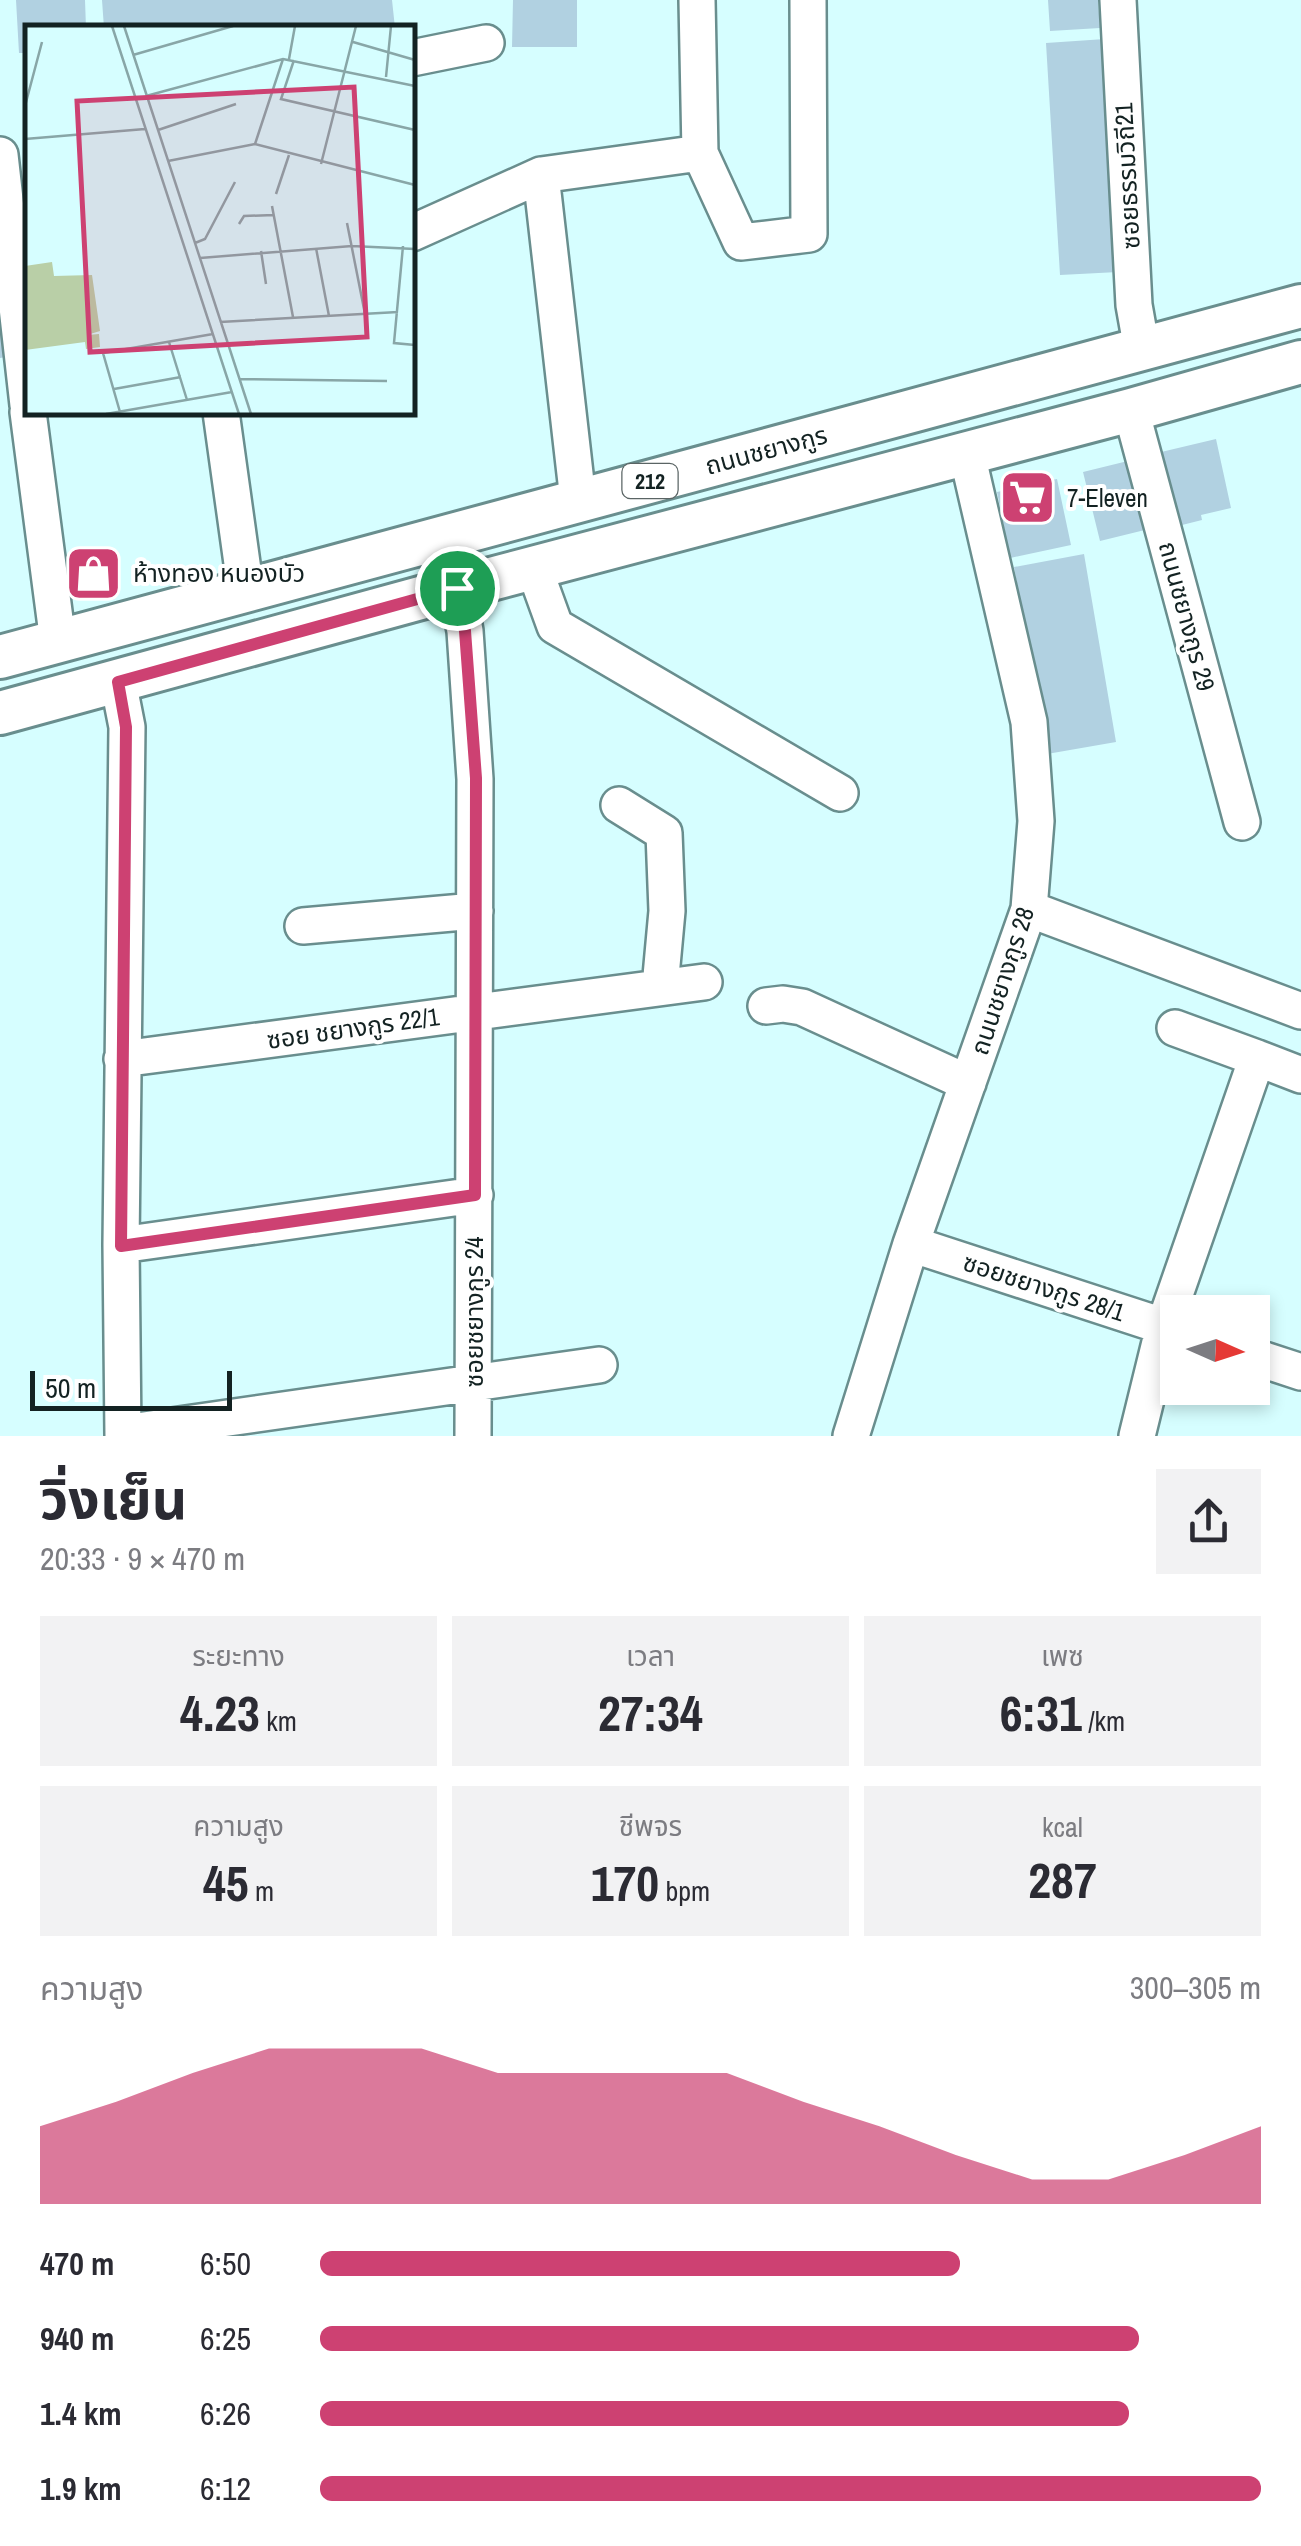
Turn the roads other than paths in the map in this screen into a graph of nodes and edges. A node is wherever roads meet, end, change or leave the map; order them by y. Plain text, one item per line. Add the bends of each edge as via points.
1 (697, 0) edge
2 (808, 0) edge
3 (1118, 0) edge
4 (486, 42) dead end
5 (415, 57) edge
6 (700, 153) junction
7 (0, 155) edge
8 (541, 175) junction
9 (415, 231) edge
10 (1301, 306) edge
11 (1142, 350) junction
12 (1301, 362) edge
13 (25, 383) edge
14 (1132, 410) junction
15 (25, 411) edge
16 (29, 415) edge
17 (221, 415) edge
18 (0, 419) edge
19 (967, 454) junction
20 (578, 500) junction
21 (534, 568) junction
22 (457, 588) junction
23 (246, 592) junction
24 (58, 642) junction
25 (0, 657) edge
26 (118, 682) junction
27 (0, 713) edge
28 (840, 793) dead end
29 (619, 805) dead end
30 (1242, 822) dead end
31 (1029, 909) junction
32 (475, 911) junction
33 (302, 926) dead end
34 (704, 982) dead end
35 (660, 987) junction
36 (766, 1006) dead end
37 (1301, 1011) edge
38 (475, 1012) junction
39 (1175, 1028) dead end
40 (1257, 1058) junction
41 (122, 1059) junction
42 (1301, 1075) edge
43 (968, 1084) junction
44 (475, 1195) junction
45 (911, 1244) junction
46 (121, 1246) junction
47 (1182, 1295) edge
48 (1160, 1324) edge
49 (1270, 1362) edge
50 (1160, 1363) edge
51 (599, 1365) dead end
52 (1301, 1372) edge
53 (474, 1383) junction
54 (123, 1435) edge
55 (473, 1436) edge
56 (851, 1436) edge
57 (1137, 1436) edge

1 - 6 street
2 - 6 street via 809,234 741,242
3 - 11 street, ซอยธรรมวิถี21
4 - 5 street
6 - 8 street
7 - 13 street
8 - 9 street
8 - 20 street
10 - 11 main road, ถนนชยางกูร / 212
11 - 20 main road, ถนนชยางกูร / 212
12 - 14 main road, 212
14 - 19 main road, 212
14 - 30 street, ถนนชยางกูร 29
15 - 18 street
16 - 24 street
17 - 23 street
19 - 21 main road, 212
19 - 31 street, ถนนชยางกูร 28 via 1028,722 1036,821
20 - 23 main road, ถนนชยางกูร / 212
21 - 22 main road, 212
21 - 28 street via 555,626
22 - 26 main road, 212
22 - 32 street, ซอยชยางกูร 24 via 476,778
23 - 24 main road, ถนนชยางกูร / 212
24 - 25 main road, ถนนชยางกูร / 212
26 - 27 main road, 212
26 - 41 street via 126,727
29 - 35 street via 664,833
31 - 37 street
31 - 43 street, ถนนชยางกูร 28
32 - 33 street
32 - 38 street, ซอยชยางกูร 24
34 - 35 street, ซอย ชยางกูร 22/1
35 - 38 street, ซอย ชยางกูร 22/1
36 - 43 street via 802,1007
38 - 41 street, ซอย ชยางกูร 22/1
38 - 44 street, ซอยชยางกูร 24
39 - 40 street
40 - 42 street
40 - 47 street
41 - 46 street
43 - 45 street, ถนนชยางกูร 28
44 - 46 street
44 - 53 street, ซอยชยางกูร 24
45 - 48 street, ซอยชยางกูร 28/1
45 - 56 street, ถนนชยางกูร 28
46 - 54 street
49 - 52 street
50 - 57 street
51 - 53 street
53 - 54 street
53 - 55 street, ซอยชยางกูร 24

